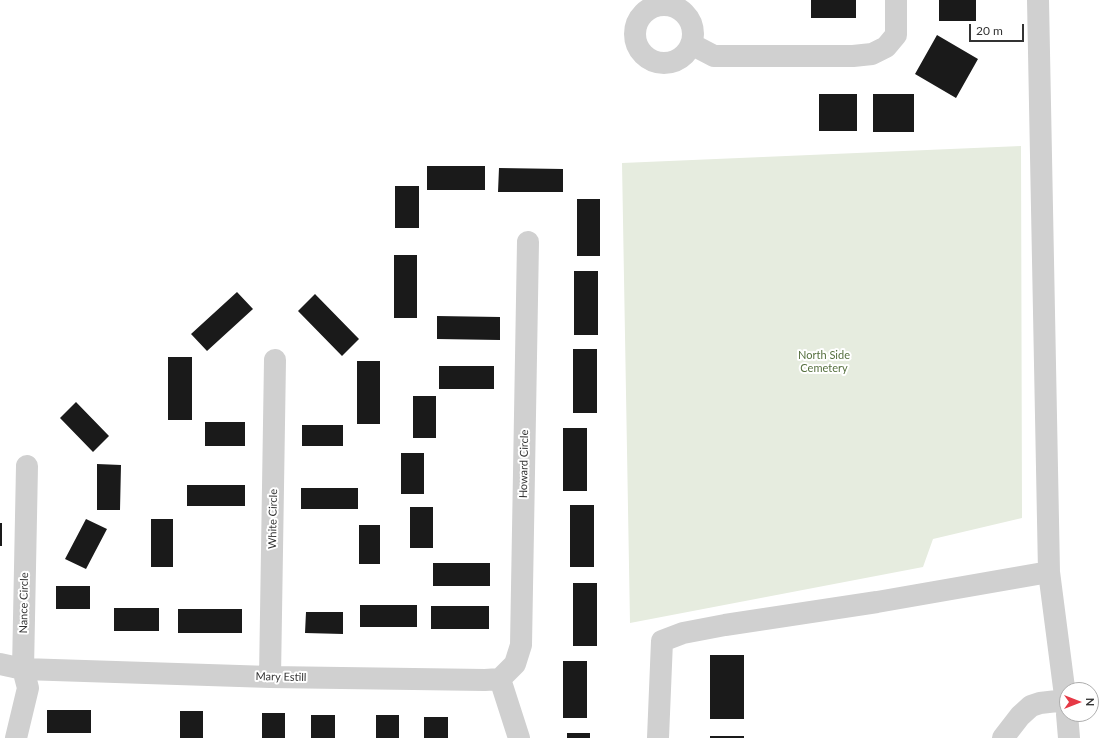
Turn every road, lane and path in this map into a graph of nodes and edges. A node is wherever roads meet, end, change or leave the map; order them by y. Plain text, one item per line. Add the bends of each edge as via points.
1 (896, 0) edge
2 (1038, 0) edge
3 (691, 44) dead end
4 (528, 242) dead end
5 (275, 360) dead end
6 (26, 466) dead end
7 (1049, 572) junction
8 (0, 664) edge
9 (23, 669) junction
10 (270, 677) junction
11 (500, 679) junction
12 (1064, 682) edge
13 (1059, 707) edge
14 (1068, 722) edge
15 (16, 738) edge
16 (519, 738) edge
17 (658, 738) edge
18 (1003, 738) edge
19 (1069, 738) edge

1 - 3 street via 896,35 886,47 872,54 714,56
2 - 7 street
4 - 11 street, Howard Circle via 521,645 515,664
5 - 10 street, White Circle
6 - 9 street, Nance Circle
7 - 12 street
7 - 17 street via 725,625 683,633 662,641
8 - 9 street, Mary Estill
9 - 10 street, Mary Estill
9 - 15 street, Nance Circle via 28,688
10 - 11 street, Mary Estill
11 - 16 street
13 - 18 street via 1040,703 1031,706
14 - 19 street

